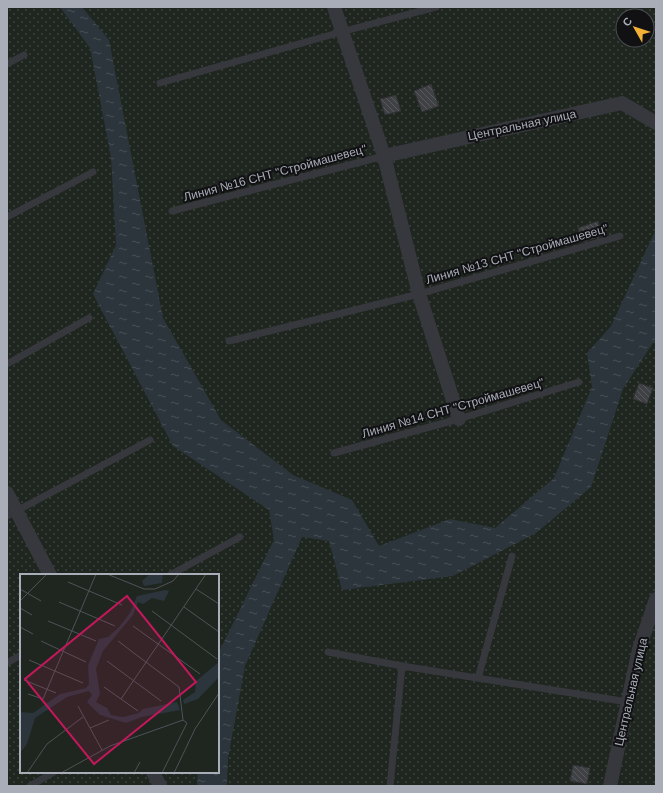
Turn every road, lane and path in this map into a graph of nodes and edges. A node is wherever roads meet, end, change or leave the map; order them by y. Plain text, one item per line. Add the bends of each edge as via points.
1 (334, 7) edge
2 (436, 7) edge
3 (341, 32) junction
4 (24, 55) dead end
5 (7, 64) edge
6 (160, 83) dead end
7 (656, 123) edge
8 (384, 156) junction
9 (93, 172) dead end
10 (172, 211) dead end
11 (7, 217) edge
12 (620, 236) dead end
13 (419, 294) junction
14 (89, 318) dead end
15 (229, 341) dead end
16 (7, 364) edge
17 (579, 382) dead end
18 (459, 419) junction
19 (150, 440) dead end
20 (334, 454) dead end
21 (7, 493) edge
22 (12, 514) edge
23 (240, 537) dead end
24 (512, 556) dead end
25 (49, 574) edge
26 (172, 574) edge
27 (656, 599) edge
28 (328, 652) dead end
29 (20, 656) edge
30 (7, 663) edge
31 (402, 666) junction
32 (478, 678) junction
33 (628, 702) junction
34 (52, 773) edge
35 (154, 773) edge
36 (30, 786) edge
37 (160, 786) edge
38 (390, 786) edge
39 (610, 786) edge

1 - 3 street
2 - 3 lane
3 - 6 lane
3 - 8 street
4 - 5 lane
7 - 8 street, Центральная улица via 622,104
8 - 10 lane, Линия №16 СНТ "Строймашевец"
8 - 13 street
9 - 11 lane
12 - 13 lane, Линия №13 СНТ "Строймашевец"
13 - 15 lane, Линия №13 СНТ "Строймашевец"
13 - 18 street
14 - 16 lane
17 - 18 lane, Линия №14 СНТ "Строймашевец"
18 - 20 lane, Линия №14 СНТ "Строймашевец"
19 - 22 lane
21 - 22 street
22 - 25 street
23 - 26 lane
24 - 32 lane
27 - 33 street, Центральная улица via 639,649
28 - 31 lane
29 - 30 lane
31 - 32 lane
31 - 38 lane
32 - 33 lane
33 - 39 street, Центральная улица
34 - 36 lane
35 - 37 street

